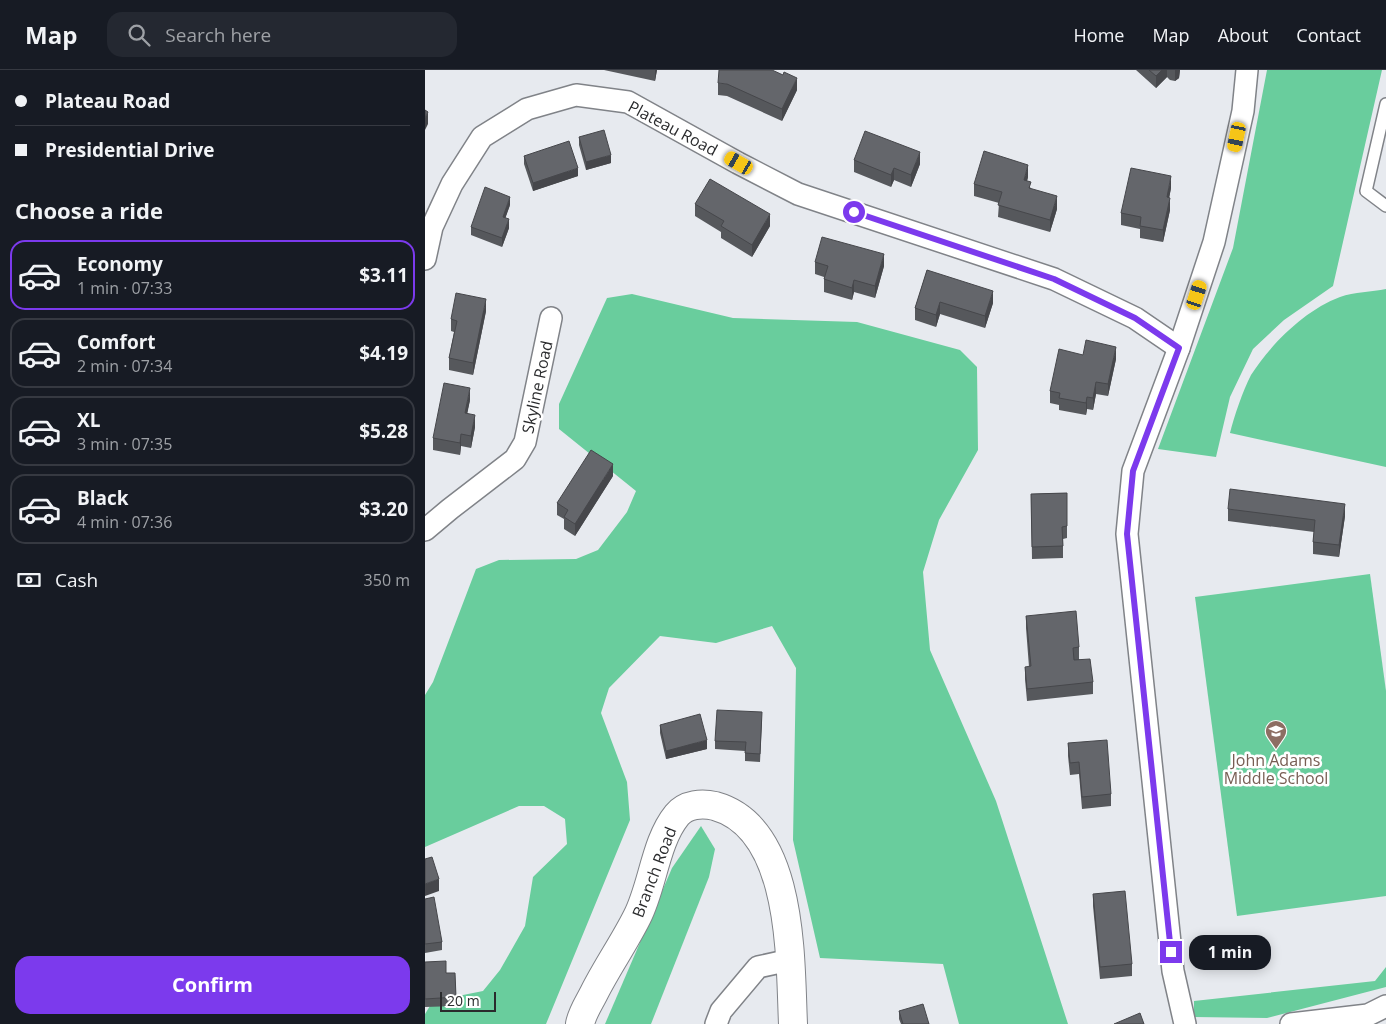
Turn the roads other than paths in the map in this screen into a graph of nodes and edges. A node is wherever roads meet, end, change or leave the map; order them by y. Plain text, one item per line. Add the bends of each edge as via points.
1 (1247, 70) edge
2 (1386, 104) edge
3 (1386, 206) edge
4 (425, 259) edge
5 (551, 318) dead end
6 (1179, 348) junction
7 (425, 530) edge
8 (790, 960) junction
9 (1386, 1006) edge
10 (580, 1024) edge
11 (716, 1024) edge
12 (793, 1024) edge
13 (1185, 1024) edge
14 (1291, 1024) edge

1 - 6 street via 1243,111 1214,242
2 - 3 lane via 1366,191
4 - 6 street, Plateau Road via 432,227 451,184 482,137 527,109 576,95 628,102 798,194 1054,279 1135,318
5 - 7 street, Skyline Road via 525,442 515,459
6 - 13 street via 1133,471 1127,534 1173,971
8 - 10 street, Branch Road via 778,876 762,844 742,819 722,808 705,804 691,806 677,814 663,839 638,916 602,977
8 - 11 street via 757,967 721,1011
8 - 12 street, Branch Road
9 - 14 street via 1368,1016

